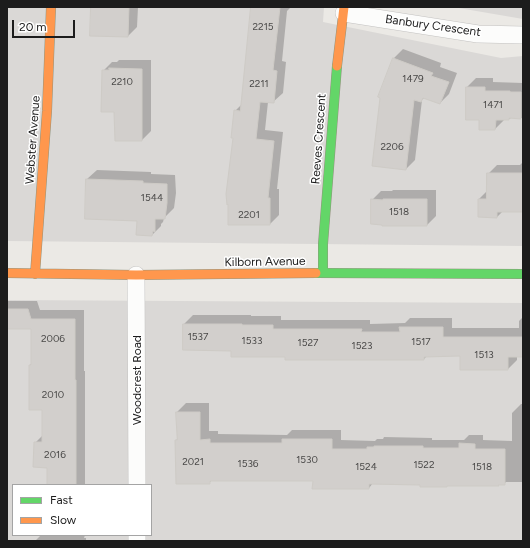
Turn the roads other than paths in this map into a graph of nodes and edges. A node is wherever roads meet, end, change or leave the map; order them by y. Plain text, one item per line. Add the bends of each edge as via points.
1 (51, 7) edge
2 (344, 10) edge
3 (523, 35) edge
4 (7, 273) edge
5 (323, 273) junction
6 (35, 274) junction
7 (523, 274) edge
8 (136, 275) junction
9 (137, 484) edge

1 - 6 street, Webster Avenue via 47,111
2 - 3 street, Banbury Crescent via 478,34
2 - 5 street, Reeves Crescent via 335,84
4 - 6 street, Kilborn Avenue
5 - 7 street, Kilborn Avenue
5 - 8 street, Kilborn Avenue
6 - 8 street, Kilborn Avenue
8 - 9 street, Woodcrest Road

